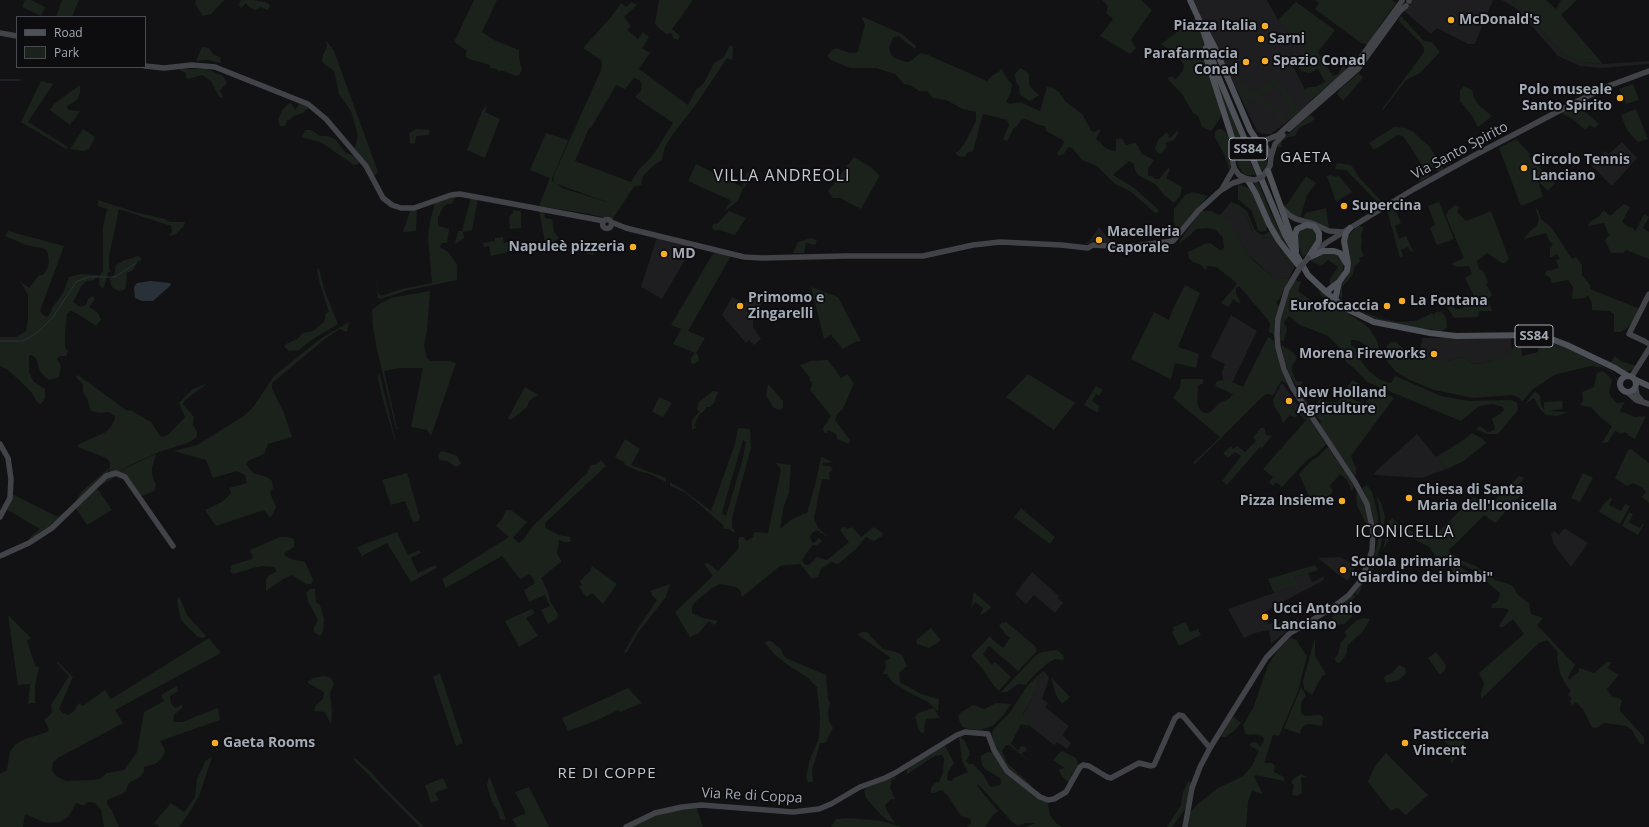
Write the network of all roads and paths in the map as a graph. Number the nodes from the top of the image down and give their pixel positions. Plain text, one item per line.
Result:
1 (1190, 0) edge
2 (1405, 1) edge
3 (1201, 24) junction
4 (0, 33) edge
5 (16, 36) edge
6 (1206, 40) junction
7 (146, 66) edge
8 (1649, 71) edge
9 (1254, 141) junction
10 (1233, 154) junction
11 (1271, 157) junction
12 (1234, 168) junction
13 (1268, 171) junction
14 (1246, 179) junction
15 (1220, 191) junction
16 (1279, 204) junction
17 (1350, 228) junction
18 (1344, 232) junction
19 (1295, 246) junction
20 (1296, 255) junction
21 (1308, 258) junction
22 (1345, 274) junction
23 (1308, 275) junction
24 (1339, 282) junction
25 (1326, 292) junction
26 (1649, 294) edge
27 (1335, 300) junction
28 (1648, 348) edge
29 (1607, 365) junction
30 (1634, 380) junction
31 (1620, 383) junction
32 (1649, 387) edge
33 (1627, 392) junction
34 (1642, 402) junction
35 (1649, 404) edge
36 (0, 444) edge
37 (0, 517) edge
38 (173, 546) dead end
39 (0, 556) edge
40 (1210, 748) junction
41 (626, 827) edge
42 (1185, 827) edge

1 - 3 main road, SS84
2 - 9 main road
2 - 11 main road
3 - 6 main road, SS84
3 - 9 main road
4 - 5 main road
6 - 10 main road, bridge
6 - 20 main road, SS84
7 - 15 main road
8 - 17 main road, Via Santo Spirito
9 - 10 main road, bridge
9 - 11 main road
10 - 12 main road, bridge
11 - 13 main road
12 - 14 main road, bridge
12 - 15 main road
13 - 14 main road, bridge
13 - 16 main road
14 - 15 main road
14 - 23 main road
16 - 18 main road
16 - 19 main road
17 - 18 main road, Via Santo Spirito
17 - 22 main road
18 - 21 main road, Via Santo Spirito
19 - 20 main road
19 - 21 main road
20 - 23 main road, SS84
21 - 22 main road
21 - 40 main road, Via Santo Spirito, bridge
22 - 24 main road
23 - 25 main road, SS84
24 - 25 main road
24 - 27 main road
25 - 27 main road, SS84
26 - 28 main road
27 - 29 main road, SS84
28 - 30 main road
29 - 30 main road, SS84
29 - 31 main road, SS84
30 - 31 main road
30 - 32 main road, SS84
30 - 33 main road
30 - 34 main road
31 - 33 main road
33 - 34 main road
34 - 35 main road
36 - 37 main road
38 - 39 main road
40 - 41 main road, Via Re di Coppa
40 - 42 main road, Via Santo Spirito

